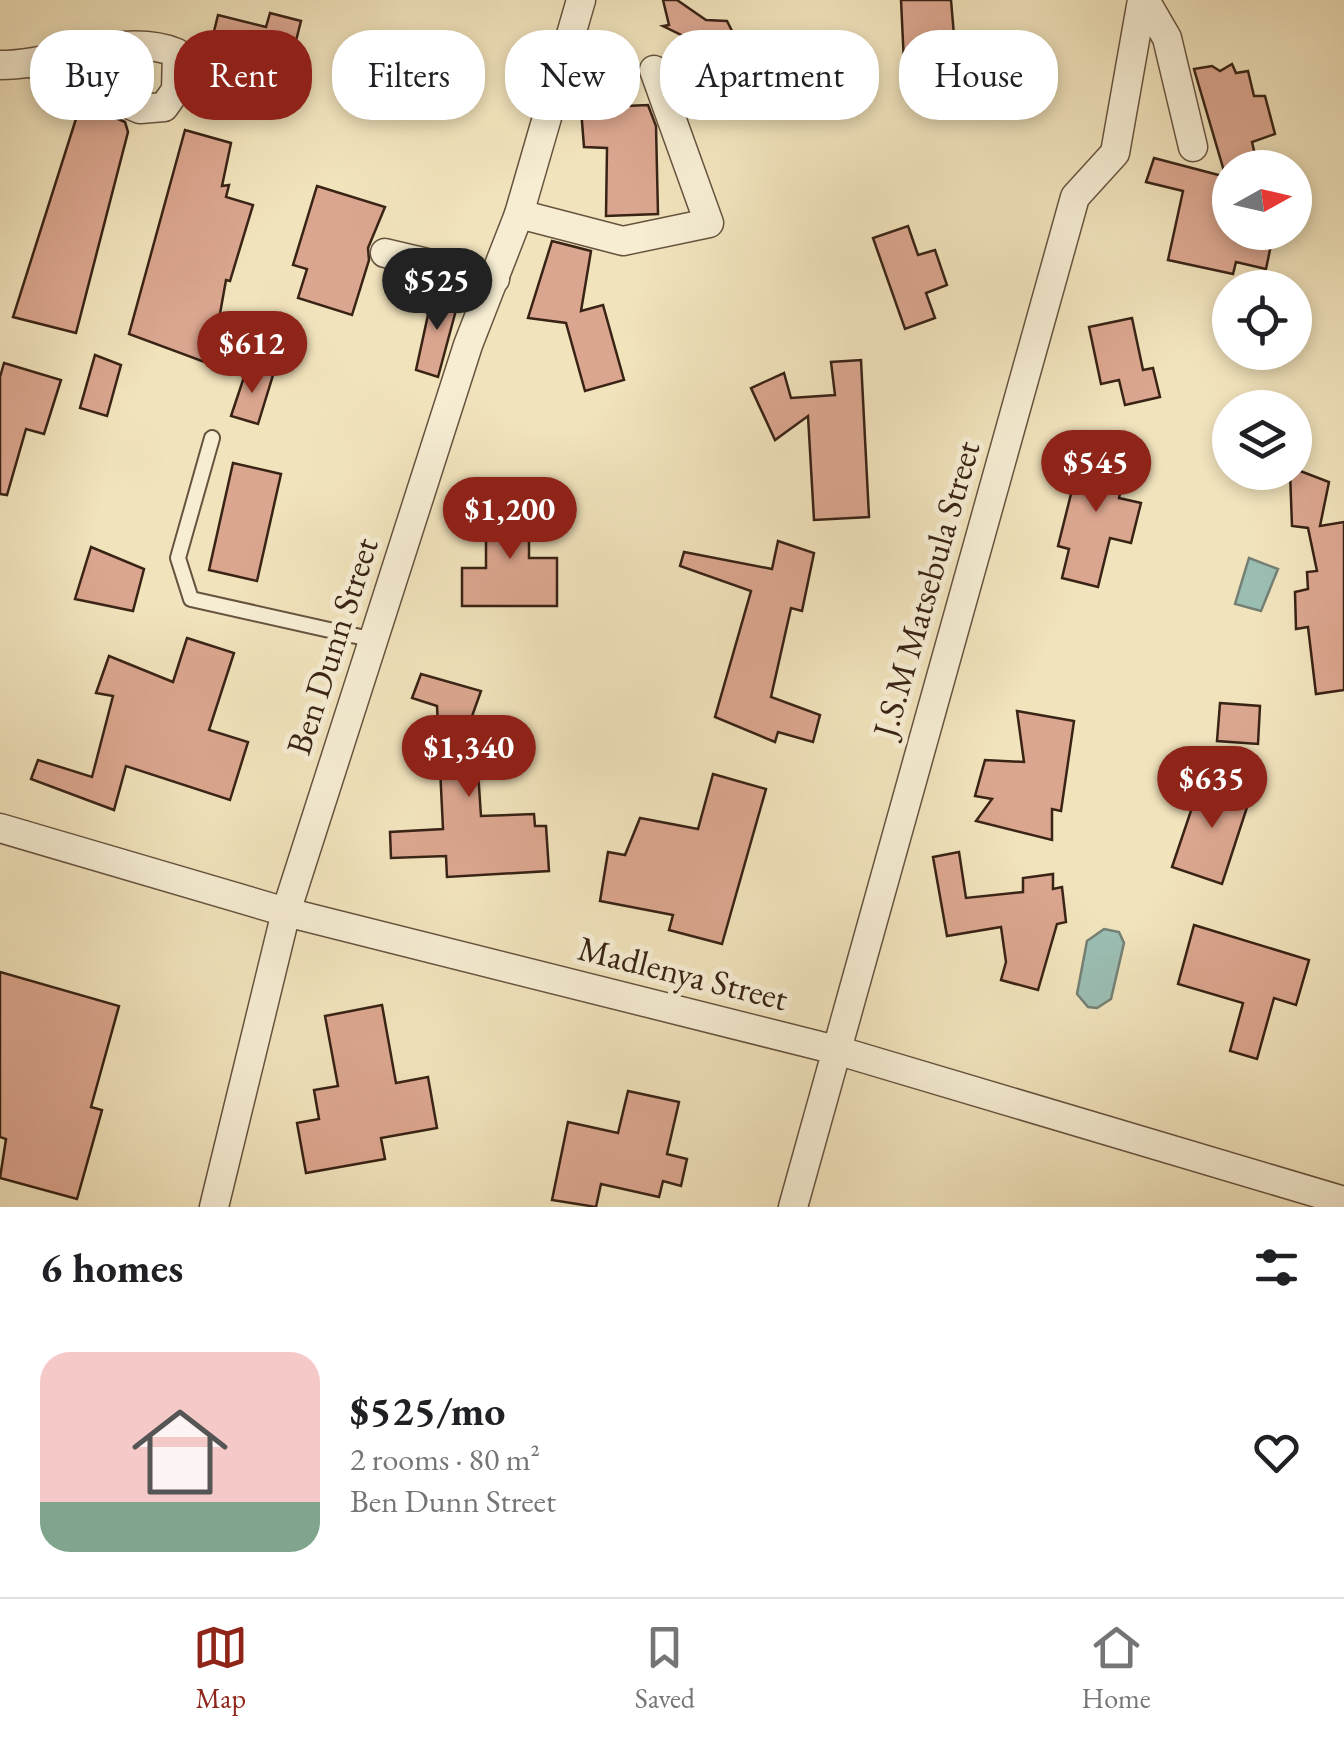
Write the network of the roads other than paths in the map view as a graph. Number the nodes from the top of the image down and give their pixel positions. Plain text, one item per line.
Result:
1 (581, 0) edge
2 (1143, 0) edge
3 (0, 65) edge
4 (30, 65) edge
5 (654, 70) dead end
6 (1194, 147) dead end
7 (519, 214) junction
8 (384, 253) dead end
9 (495, 279) junction
10 (212, 438) dead end
11 (374, 640) junction
12 (0, 828) edge
13 (286, 912) junction
14 (836, 1050) junction
15 (1344, 1201) edge
16 (214, 1207) edge
17 (793, 1207) edge

1 - 7 street, Ben Dunn Street
2 - 6 street
2 - 14 street, J.S.M Matsebula Street
3 - 4 street
5 - 7 street
7 - 9 street, Ben Dunn Street
8 - 9 street
9 - 11 street, Ben Dunn Street
10 - 11 lane
11 - 13 street, Ben Dunn Street
12 - 13 street, Madlenya Street
13 - 14 street, Madlenya Street
13 - 16 street, Ben Dunn Street
14 - 15 street, Madlenya Street
14 - 17 street, J.S.M Matsebula Street

